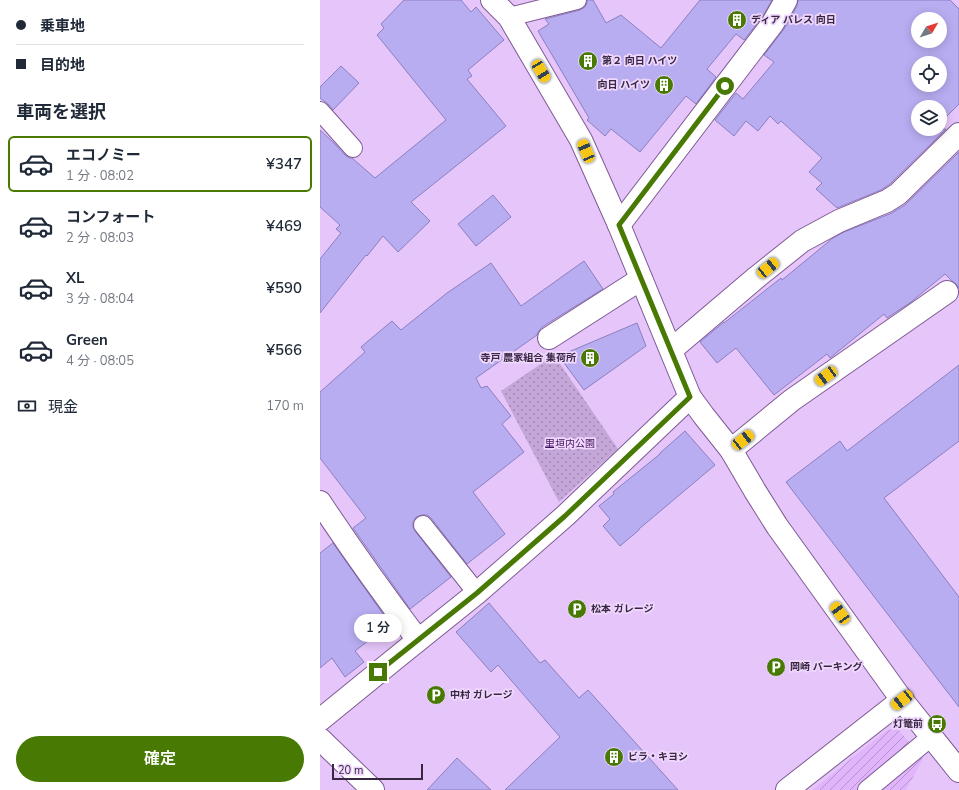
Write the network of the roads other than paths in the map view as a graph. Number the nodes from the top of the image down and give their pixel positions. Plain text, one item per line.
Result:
1 (492, 0) edge
2 (577, 0) edge
3 (786, 0) edge
4 (509, 17) junction
5 (320, 111) edge
6 (959, 134) edge
7 (353, 148) dead end
8 (619, 225) junction
9 (641, 279) junction
10 (947, 292) dead end
11 (549, 338) dead end
12 (671, 350) junction
13 (690, 397) junction
14 (730, 450) junction
15 (320, 502) edge
16 (423, 526) dead end
17 (477, 593) junction
18 (418, 640) junction
19 (902, 700) junction
20 (320, 720) edge
21 (932, 737) junction
22 (320, 739) edge
23 (959, 771) edge
24 (373, 790) edge
25 (787, 790) edge
26 (868, 790) edge

1 - 4 street
2 - 4 lane
3 - 8 street
4 - 8 street
5 - 7 lane
6 - 12 street
8 - 9 street
9 - 11 street
9 - 12 street
10 - 14 street
12 - 13 street
13 - 14 street
13 - 17 street
14 - 19 street
15 - 18 street
16 - 17 lane
17 - 18 street
18 - 20 street
19 - 21 street
19 - 25 street
21 - 23 street
21 - 26 lane
22 - 24 street

